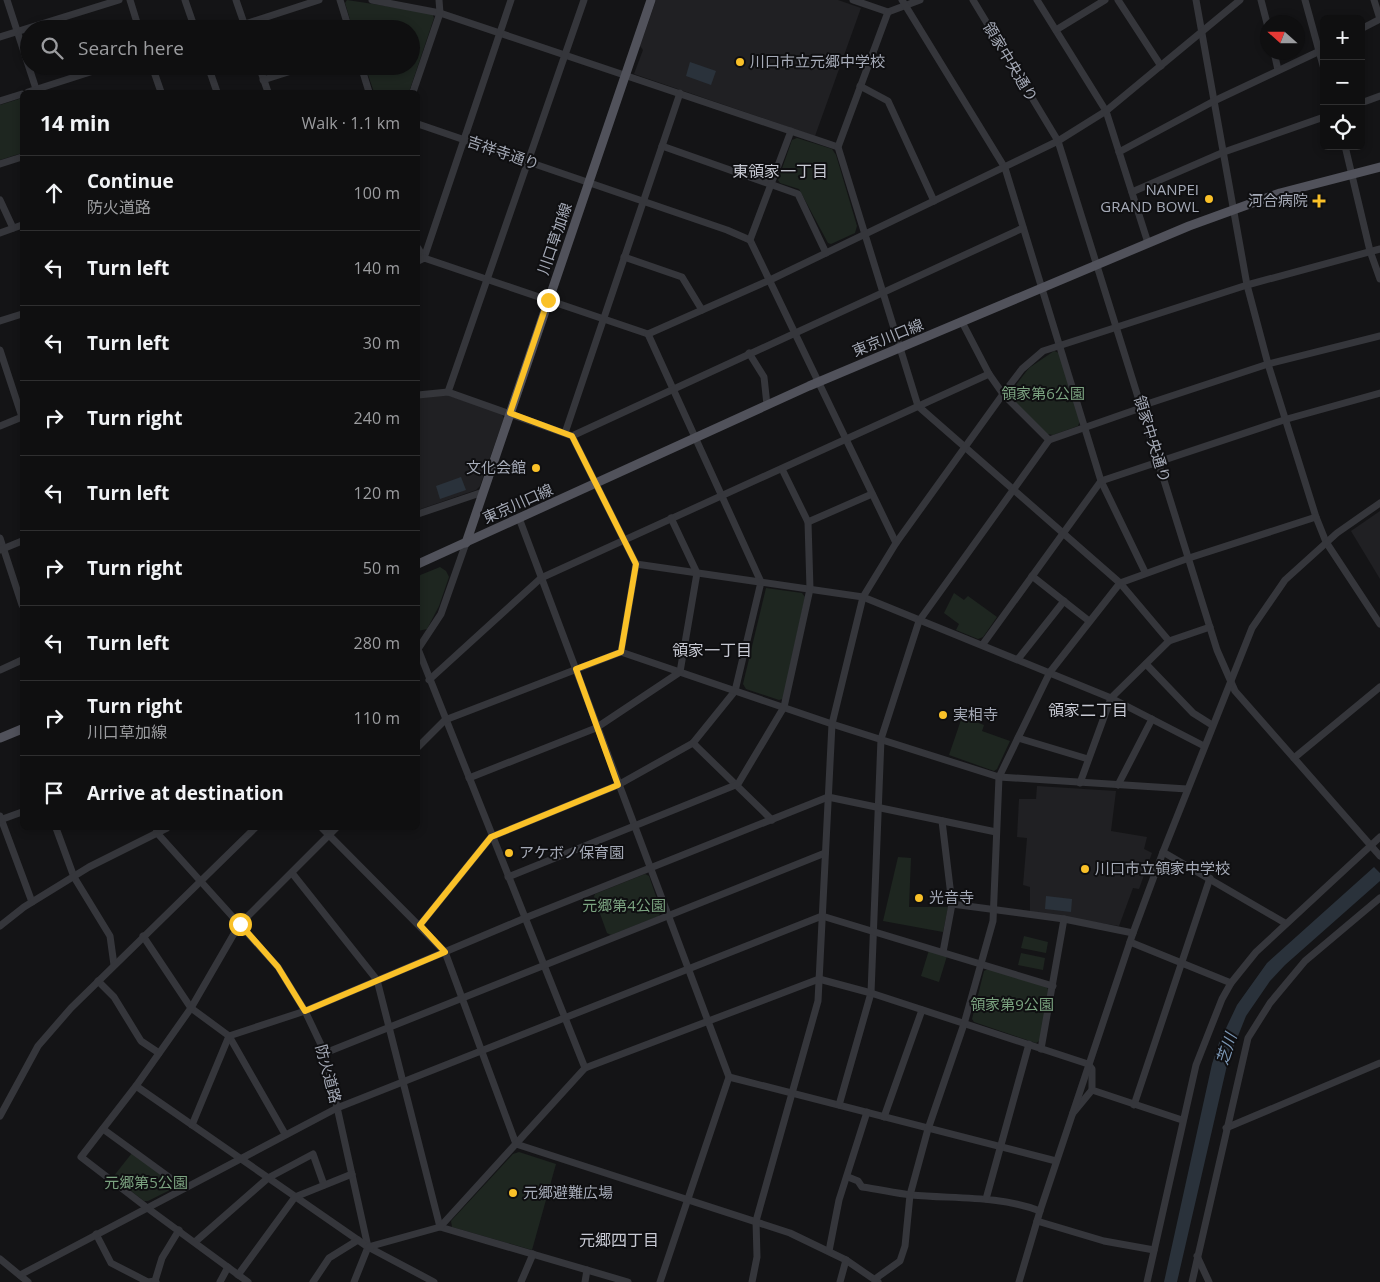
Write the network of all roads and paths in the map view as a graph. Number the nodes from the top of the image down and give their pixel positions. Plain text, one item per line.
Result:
1 (7, 0) edge
2 (119, 0) edge
3 (130, 0) edge
4 (185, 0) edge
5 (236, 0) edge
6 (319, 0) edge
7 (340, 0) edge
8 (372, 0) edge
9 (439, 0) edge
10 (511, 0) edge
11 (584, 0) edge
12 (651, 0) edge
13 (853, 0) edge
14 (920, 0) edge
15 (973, 0) edge
16 (1037, 0) edge
17 (1105, 0) edge
18 (1118, 0) edge
19 (1196, 0) edge
20 (1240, 0) edge
21 (1261, 0) edge
22 (1305, 0) edge
23 (1374, 0) edge
24 (903, 2) edge
25 (888, 12) junction
26 (440, 13) junction
27 (1265, 15) edge
28 (1380, 19) edge
29 (53, 20) edge
30 (136, 20) edge
31 (192, 20) edge
32 (244, 20) edge
33 (263, 20) edge
34 (347, 20) edge
35 (1365, 27) edge
36 (20, 30) edge
37 (1056, 30) junction
38 (17, 31) junction
39 (500, 32) junction
40 (1202, 32) junction
41 (0, 37) edge
42 (20, 40) edge
43 (1320, 47) edge
44 (1320, 50) edge
45 (565, 54) junction
46 (1276, 60) edge
47 (1161, 66) junction
48 (1278, 70) junction
49 (420, 72) edge
50 (32, 75) edge
51 (83, 75) edge
52 (155, 75) edge
53 (211, 75) edge
54 (262, 75) edge
55 (279, 75) edge
56 (364, 75) edge
57 (419, 75) edge
58 (626, 75) junction
59 (263, 80) junction
60 (860, 86) junction
61 (37, 90) edge
62 (40, 90) edge
63 (160, 90) edge
64 (216, 90) edge
65 (267, 90) edge
66 (368, 90) edge
67 (414, 90) edge
68 (680, 93) junction
69 (20, 95) edge
70 (1380, 96) edge
71 (0, 101) edge
72 (1214, 102) junction
73 (1365, 102) edge
74 (1106, 112) junction
75 (1320, 117) edge
76 (420, 125) edge
77 (791, 131) junction
78 (464, 140) junction
79 (1058, 141) junction
80 (662, 146) junction
81 (838, 147) junction
82 (1346, 150) edge
83 (1119, 152) junction
84 (1224, 152) junction
85 (20, 158) edge
86 (528, 162) junction
87 (0, 164) edge
88 (1380, 167) edge
89 (1005, 168) junction
90 (1352, 173) junction
91 (589, 183) junction
92 (771, 185) junction
93 (1132, 192) junction
94 (0, 200) edge
95 (934, 201) junction
96 (643, 202) junction
97 (1234, 208) junction
98 (20, 226) edge
99 (13, 228) junction
100 (1023, 228) junction
101 (0, 233) edge
102 (864, 234) junction
103 (750, 240) junction
104 (1148, 243) junction
105 (1380, 249) edge
106 (1370, 251) junction
107 (826, 253) junction
108 (624, 257) junction
109 (421, 260) edge
110 (1098, 266) junction
111 (1380, 279) edge
112 (488, 280) junction
113 (770, 280) junction
114 (1247, 285) junction
115 (1042, 288) junction
116 (882, 292) junction
117 (548, 300) junction
118 (702, 310) junction
119 (20, 315) edge
120 (603, 319) junction
121 (0, 321) edge
122 (962, 322) junction
123 (1117, 327) junction
124 (795, 331) junction
125 (648, 334) junction
126 (1380, 336) edge
127 (1060, 345) junction
128 (900, 348) junction
129 (0, 350) edge
130 (749, 353) junction
131 (1268, 364) junction
132 (989, 374) junction
133 (818, 381) junction
134 (672, 388) junction
135 (448, 392) junction
136 (1380, 393) edge
137 (1003, 394) junction
138 (420, 395) edge
139 (767, 405) junction
140 (918, 406) junction
141 (1142, 406) junction
142 (20, 411) edge
143 (510, 413) junction
144 (20, 418) edge
145 (1287, 419) junction
146 (0, 426) edge
147 (1085, 427) junction
148 (569, 434) junction
149 (694, 438) junction
150 (845, 438) junction
151 (1048, 440) junction
152 (967, 448) junction
153 (1159, 461) junction
154 (782, 468) junction
155 (1101, 481) junction
156 (597, 483) junction
157 (1012, 490) junction
158 (483, 492) junction
159 (872, 494) junction
160 (720, 496) junction
161 (1380, 504) edge
162 (420, 513) edge
163 (518, 518) junction
164 (671, 518) junction
165 (1316, 518) junction
166 (808, 522) junction
167 (1063, 533) junction
168 (0, 538) edge
169 (624, 540) junction
170 (20, 542) edge
171 (1326, 542) junction
172 (466, 543) junction
173 (896, 543) junction
174 (2, 549) edge
175 (1189, 558) junction
176 (420, 563) edge
177 (636, 564) junction
178 (1145, 572) junction
179 (697, 573) junction
180 (1032, 576) junction
181 (541, 578) junction
182 (761, 582) junction
183 (1120, 583) junction
184 (810, 589) junction
185 (863, 597) junction
186 (20, 599) edge
187 (1064, 601) junction
188 (919, 621) junction
189 (1089, 621) junction
190 (1380, 624) edge
191 (1210, 627) junction
192 (1169, 641) junction
193 (983, 644) junction
194 (420, 646) edge
195 (621, 652) junction
196 (420, 655) edge
197 (1018, 659) junction
198 (20, 661) edge
199 (1146, 664) junction
200 (576, 669) junction
201 (0, 670) edge
202 (680, 672) junction
203 (1050, 672) junction
204 (429, 680) junction
205 (1230, 681) junction
206 (1380, 687) edge
207 (735, 691) junction
208 (1111, 698) junction
209 (784, 707) junction
210 (1152, 719) junction
211 (445, 720) junction
212 (832, 724) junction
213 (1212, 725) junction
214 (596, 728) junction
215 (20, 729) edge
216 (0, 738) edge
217 (1018, 738) junction
218 (882, 739) junction
219 (693, 743) junction
220 (420, 745) edge
221 (1204, 746) junction
222 (1294, 758) junction
223 (1088, 760) junction
224 (469, 778) junction
225 (999, 778) junction
226 (1080, 783) junction
227 (738, 784) junction
228 (618, 785) junction
229 (1118, 785) junction
230 (1187, 789) junction
231 (828, 797) junction
232 (879, 808) junction
233 (20, 813) edge
234 (0, 818) edge
235 (772, 820) junction
236 (942, 821) junction
237 (634, 826) junction
238 (57, 830) edge
239 (253, 830) edge
240 (324, 830) edge
241 (334, 830) edge
242 (157, 831) edge
243 (996, 832) junction
244 (329, 834) junction
245 (491, 837) junction
246 (1380, 837) edge
247 (1372, 848) junction
248 (1163, 852) junction
249 (825, 853) junction
250 (1380, 856) edge
251 (649, 868) junction
252 (292, 873) junction
253 (74, 877) junction
254 (508, 877) junction
255 (1210, 878) junction
256 (201, 881) junction
257 (1380, 898) edge
258 (32, 902) junction
259 (952, 904) junction
260 (995, 911) junction
261 (668, 916) junction
262 (822, 916) junction
263 (525, 918) junction
264 (1064, 919) junction
265 (1284, 923) junction
266 (240, 924) junction
267 (420, 925) junction
268 (0, 926) edge
269 (873, 932) junction
270 (1133, 933) junction
271 (143, 936) junction
272 (1130, 942) junction
273 (445, 952) junction
274 (943, 952) junction
275 (982, 963) junction
276 (1183, 963) junction
277 (114, 966) junction
278 (544, 966) junction
279 (688, 969) junction
280 (819, 979) junction
281 (377, 980) junction
282 (98, 981) junction
283 (1231, 983) junction
284 (1053, 986) junction
285 (871, 993) junction
286 (461, 998) junction
287 (191, 1008) junction
288 (922, 1010) junction
289 (305, 1011) junction
290 (564, 1018) junction
291 (708, 1022) junction
292 (964, 1024) junction
293 (388, 1028) junction
294 (229, 1036) junction
295 (1029, 1044) junction
296 (1042, 1049) junction
297 (481, 1051) junction
298 (159, 1053) junction
299 (325, 1053) junction
300 (1380, 1063) edge
301 (1088, 1064) junction
302 (585, 1068) junction
303 (729, 1077) junction
304 (403, 1082) junction
305 (136, 1086) junction
306 (1092, 1090) junction
307 (792, 1094) junction
308 (839, 1105) junction
309 (1134, 1105) junction
310 (337, 1108) junction
311 (867, 1112) junction
312 (1072, 1114) junction
313 (0, 1116) edge
314 (884, 1117) junction
315 (1182, 1120) junction
316 (192, 1125) junction
317 (1226, 1128) junction
318 (103, 1129) junction
319 (928, 1129) junction
320 (285, 1134) junction
321 (516, 1144) junction
322 (1000, 1148) junction
323 (240, 1158) junction
324 (1056, 1161) junction
325 (352, 1174) junction
326 (848, 1177) junction
327 (268, 1178) junction
328 (324, 1185) junction
329 (184, 1188) junction
330 (910, 1195) junction
331 (296, 1197) junction
332 (687, 1199) junction
333 (986, 1199) junction
334 (146, 1208) junction
335 (1040, 1211) junction
336 (756, 1221) junction
337 (1037, 1221) junction
338 (440, 1227) junction
339 (179, 1230) junction
340 (96, 1234) junction
341 (358, 1240) junction
342 (194, 1242) junction
343 (368, 1247) junction
344 (1154, 1250) junction
345 (829, 1251) junction
346 (533, 1254) junction
347 (1197, 1256) junction
348 (0, 1259) edge
349 (846, 1260) junction
350 (228, 1267) junction
351 (586, 1270) junction
352 (20, 1275) junction
353 (238, 1275) junction
354 (877, 1281) edge
355 (28, 1282) edge
356 (155, 1282) edge
357 (220, 1282) edge
358 (248, 1282) edge
359 (312, 1282) edge
360 (354, 1282) edge
361 (434, 1282) edge
362 (521, 1282) edge
363 (585, 1282) edge
364 (628, 1282) edge
365 (660, 1282) edge
366 (752, 1282) edge
367 (840, 1282) edge
368 (1019, 1282) edge
369 (1147, 1282) edge
370 (1192, 1282) edge
371 (1209, 1282) edge

1 - 38 street
2 - 29 street
3 - 30 street
4 - 31 street
5 - 32 street
6 - 33 street
7 - 34 street
8 - 26 street
9 - 26 street
10 - 39 street
11 - 45 street
12 - 58 main road, 川口草加線
13 - 25 street
14 - 24 street
15 - 79 street, 領家中央通り
16 - 37 street
17 - 37 street
18 - 47 street
19 - 40 street
20 - 40 street
21 - 27 street
22 - 43 street
23 - 28 street
24 - 25 street
24 - 89 street
25 - 60 street
26 - 39 street
26 - 49 street
28 - 35 street
36 - 38 street
37 - 74 street
38 - 41 street
38 - 42 street
39 - 45 street
39 - 78 street
40 - 47 street
40 - 72 street
44 - 48 street
45 - 58 street
45 - 86 street
46 - 48 street
47 - 74 street
48 - 72 street
50 - 61 street
51 - 62 street
52 - 63 street
53 - 64 street
54 - 59 street
55 - 59 street
56 - 66 street
57 - 67 street
58 - 68 street
58 - 91 main road, 川口草加線
59 - 65 street
60 - 81 street
60 - 95 street
68 - 77 street
68 - 80 street
69 - 71 street
70 - 73 street
72 - 83 street
72 - 84 street
74 - 79 street
74 - 83 street
75 - 84 street
76 - 78 street, 吉祥寺通り
77 - 81 street
77 - 92 street
78 - 86 street, 吉祥寺通り
78 - 109 street
79 - 89 street
79 - 110 street, 領家中央通り
80 - 92 street
80 - 96 street
81 - 102 street
82 - 90 street
83 - 93 street
84 - 93 street
84 - 97 street
85 - 87 street
86 - 91 street, 吉祥寺通り
86 - 112 street
88 - 90 main road, 東京川口線
89 - 95 street
89 - 100 street
90 - 97 main road, 東京川口線
90 - 106 street
91 - 96 street, 吉祥寺通り
91 - 117 main road, 川口草加線
92 - 103 street
92 - 107 street
93 - 104 street
94 - 99 street
95 - 102 street
96 - 103 street, 吉祥寺通り
96 - 108 street
97 - 104 main road, 東京川口線
97 - 114 street
98 - 99 street
99 - 101 street
100 - 115 street
100 - 116 street
102 - 107 street
102 - 116 street
103 - 113 street
104 - 110 main road, 東京川口線
105 - 106 street
106 - 111 street
106 - 114 street
107 - 113 street
108 - 118 street
108 - 120 street
109 - 112 street
110 - 115 main road, 東京川口線
110 - 123 street, 領家中央通り
112 - 117 street
112 - 135 street
113 - 118 street
113 - 124 street
114 - 123 street
114 - 131 street
115 - 122 main road, 東京川口線
115 - 127 street
116 - 124 street
116 - 128 street
117 - 120 street
117 - 143 main road, 川口草加線
118 - 125 street
119 - 121 street
120 - 125 street
120 - 148 street
122 - 128 main road, 東京川口線
122 - 132 street
123 - 127 street
123 - 141 street, 領家中央通り
124 - 130 street
124 - 133 street
125 - 134 street
126 - 131 street
127 - 137 street
127 - 147 street
128 - 133 main road, 東京川口線
128 - 140 street
129 - 142 street
130 - 134 street
130 - 139 street
131 - 141 street
131 - 145 street
132 - 137 street
132 - 140 street
133 - 139 main road, 東京川口線
133 - 150 street
134 - 148 street
134 - 149 street
135 - 138 street
135 - 143 street
136 - 145 street
137 - 151 street
137 - 152 street
139 - 149 main road, 東京川口線
140 - 150 street
140 - 152 street
141 - 147 street
141 - 153 street, 領家中央通り
143 - 148 street
143 - 158 main road, 川口草加線
144 - 146 street
145 - 153 street
145 - 165 street
147 - 151 street
147 - 155 street
148 - 156 street
149 - 156 main road, 東京川口線
149 - 160 street
150 - 154 street
150 - 159 street
151 - 157 street
152 - 157 street
152 - 173 street
153 - 155 street
153 - 175 street, 領家中央通り
154 - 160 street
154 - 166 street
155 - 167 street
155 - 178 street
156 - 163 main road, 東京川口線
156 - 169 street
157 - 167 street
157 - 188 street
158 - 162 street
158 - 172 main road, 川口草加線
159 - 166 street
159 - 173 street
160 - 164 street
160 - 182 street
161 - 171 street
163 - 172 main road, 東京川口線
163 - 181 street
164 - 169 street
164 - 179 street
165 - 171 street
165 - 175 street
166 - 184 street
167 - 180 street
167 - 183 street
168 - 174 street
169 - 177 street
169 - 181 street
170 - 174 street
171 - 190 street
171 - 205 street
172 - 176 main road, 東京川口線
172 - 194 street
173 - 185 street
174 - 186 street
175 - 178 street
175 - 191 street, 領家中央通り
177 - 179 street
177 - 195 street
178 - 183 street
179 - 182 street
179 - 202 street
180 - 187 street
180 - 193 street
181 - 200 street
181 - 204 street
182 - 184 street
182 - 207 street
183 - 189 street
183 - 192 street
184 - 185 street
184 - 209 street
185 - 188 street
185 - 212 street
187 - 189 street
187 - 197 street
188 - 193 street
188 - 218 street
189 - 203 street
191 - 192 street
191 - 205 street, 領家中央通り
192 - 199 street
193 - 197 street
195 - 200 street
195 - 202 street
196 - 204 street
197 - 203 street
198 - 201 street
199 - 208 street
199 - 213 street
200 - 211 street
200 - 214 street
202 - 207 street
202 - 214 street
203 - 208 street
203 - 217 street
204 - 211 street
205 - 213 street
205 - 222 street, 領家中央通り
206 - 222 street
207 - 209 street
207 - 219 street
208 - 210 street
208 - 223 street
209 - 212 street
209 - 227 street
210 - 221 street
210 - 229 street
211 - 220 street
211 - 224 street
212 - 218 street
212 - 231 street
213 - 221 street
214 - 224 street
214 - 228 street
215 - 216 main road
217 - 223 street
217 - 225 street
218 - 225 street
218 - 232 street
219 - 227 street
219 - 228 street
221 - 230 street
222 - 247 street, 領家中央通り
223 - 226 street
224 - 245 street
225 - 226 street
225 - 243 street
226 - 229 street
227 - 235 street
227 - 237 street
228 - 237 street
228 - 245 street
229 - 230 street
230 - 248 street
231 - 232 street
231 - 235 street
231 - 249 street
232 - 236 street
232 - 269 street
233 - 234 street
234 - 258 street
235 - 251 street
236 - 243 street
236 - 259 street
237 - 251 street
237 - 254 street
238 - 253 street
239 - 256 street
240 - 244 street
241 - 244 street
242 - 253 street
242 - 256 street, 防火道路
243 - 260 street
244 - 252 street
244 - 267 street
245 - 254 street
245 - 267 street
246 - 247 street
247 - 250 street, 領家中央通り
247 - 265 street
248 - 255 street
248 - 270 street
249 - 261 street
249 - 262 street
251 - 261 street
251 - 263 street
252 - 266 street
252 - 281 street
253 - 258 street
253 - 277 street
254 - 263 street
255 - 265 street
255 - 276 street
256 - 266 street, 防火道路
256 - 271 street
257 - 317 street
258 - 268 street
259 - 260 street
259 - 274 street
260 - 264 street
260 - 275 street
261 - 278 street
261 - 279 street
262 - 269 street
262 - 279 street
262 - 280 street
263 - 273 street
263 - 278 street
264 - 270 street
264 - 284 street
265 - 283 street
266 - 287 street
266 - 289 street, 防火道路
267 - 273 street
269 - 274 street
269 - 285 street
270 - 272 street
271 - 277 street
271 - 287 street
272 - 276 street
272 - 301 street
273 - 281 street
273 - 286 street
274 - 275 street
275 - 284 street
275 - 292 street
276 - 283 street
276 - 309 street
277 - 282 street
278 - 286 street
278 - 290 street
279 - 290 street
279 - 291 street
280 - 285 street
280 - 291 street
280 - 307 street
281 - 289 street
281 - 293 street
282 - 298 street
282 - 313 street
283 - 315 street
284 - 296 street
285 - 288 street
285 - 308 street
286 - 293 street
286 - 297 street
287 - 294 street
287 - 298 street
288 - 292 street
288 - 314 street
289 - 294 street
289 - 299 street, 防火道路
290 - 297 street
290 - 302 street
291 - 302 street
291 - 303 street
292 - 295 street
292 - 319 street
293 - 299 street
293 - 304 street
294 - 316 street
294 - 320 street
295 - 296 street
295 - 322 street
296 - 301 street
297 - 304 street
297 - 321 street
298 - 305 street
299 - 310 street, 防火道路
300 - 317 street
301 - 306 street
301 - 312 street
302 - 321 street
303 - 307 street
303 - 332 street
304 - 310 street
304 - 338 street
305 - 316 street
305 - 318 street
306 - 309 street
306 - 312 street
307 - 308 street
307 - 336 street
308 - 311 street
309 - 315 street
310 - 320 street
310 - 325 street, 防火道路
311 - 314 street
311 - 326 street
312 - 324 street
314 - 319 street
315 - 344 street
316 - 323 street
317 - 347 street
318 - 329 street
318 - 334 street
319 - 322 street
319 - 330 street
320 - 323 street
321 - 332 street
321 - 338 street
322 - 324 street
322 - 333 street
323 - 327 street
323 - 329 street
324 - 335 street
325 - 328 street
325 - 343 street, 防火道路
326 - 330 street
326 - 345 street
327 - 328 street
327 - 331 street
327 - 342 street
328 - 331 street
329 - 334 street
330 - 333 street
330 - 354 street
331 - 341 street
331 - 353 street
332 - 336 street
332 - 365 street
333 - 335 street
334 - 339 street
334 - 340 street
335 - 337 street
336 - 345 street
336 - 366 street
337 - 344 street
337 - 368 street
338 - 343 street
338 - 346 street
339 - 342 street
339 - 356 street
340 - 352 street
340 - 356 street
341 - 343 street
341 - 359 street
342 - 350 street
343 - 360 street
343 - 361 street
344 - 369 street
345 - 349 street
346 - 351 street
346 - 362 street
347 - 370 street
347 - 371 street
348 - 352 street
349 - 354 street
349 - 367 street
350 - 353 street
350 - 357 street
351 - 363 street
351 - 364 street
352 - 355 street
353 - 358 street

